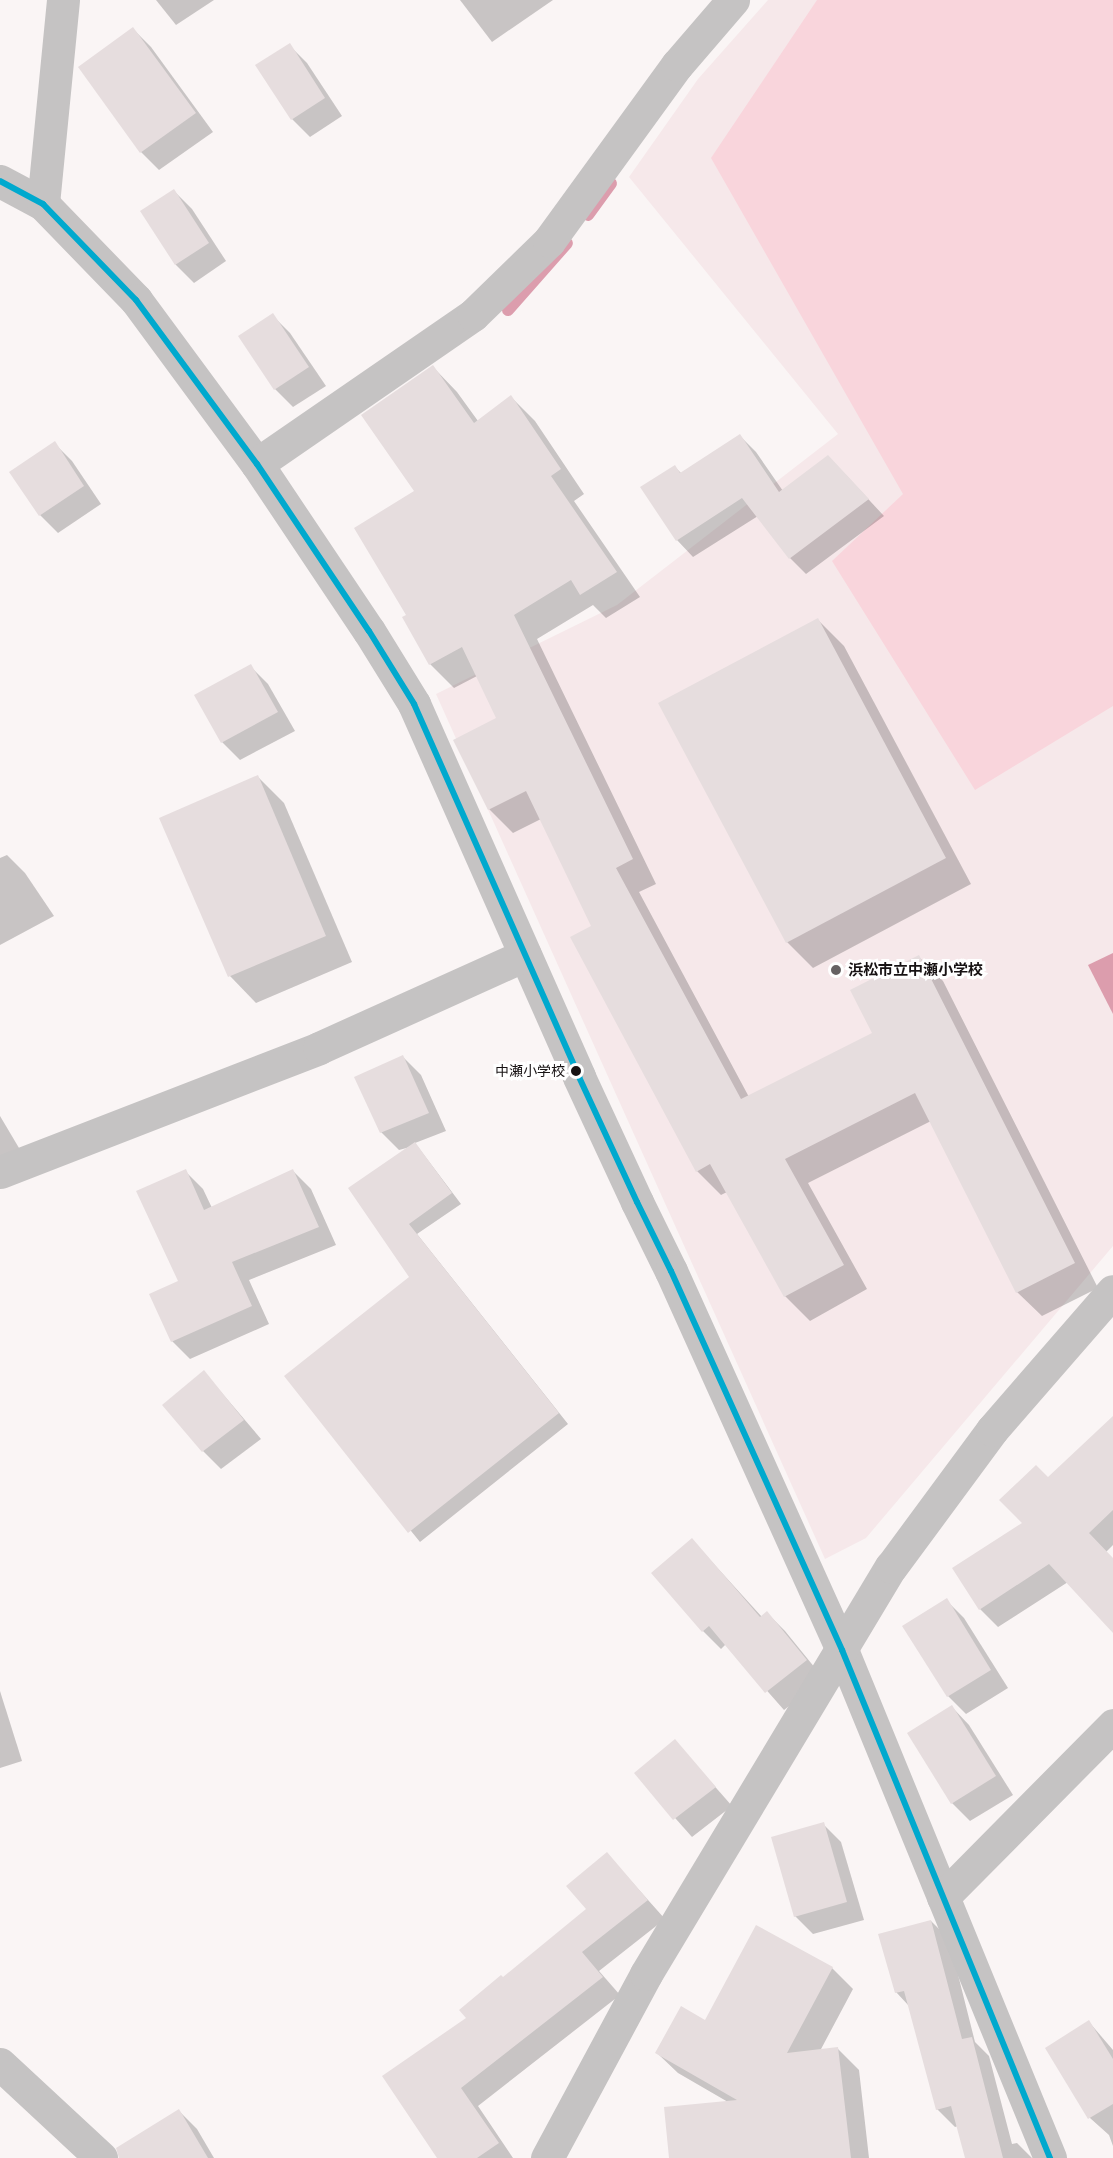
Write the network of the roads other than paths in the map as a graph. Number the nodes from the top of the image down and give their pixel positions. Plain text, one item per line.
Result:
1 (63, 0) edge
2 (733, 0) edge
3 (0, 181) edge
4 (43, 204) junction
5 (257, 464) junction
6 (525, 955) junction
7 (0, 1172) edge
8 (1113, 1291) edge
9 (842, 1650) junction
10 (1113, 1725) edge
11 (943, 1898) junction
12 (0, 2064) edge
13 (101, 2158) edge
14 (547, 2158) edge
15 (1050, 2158) edge

1 - 4 street
2 - 5 street
3 - 4 street
4 - 5 street
5 - 6 street
6 - 7 street
6 - 9 street
8 - 9 street
9 - 11 street
9 - 14 street
10 - 11 street
11 - 15 street
12 - 13 street

